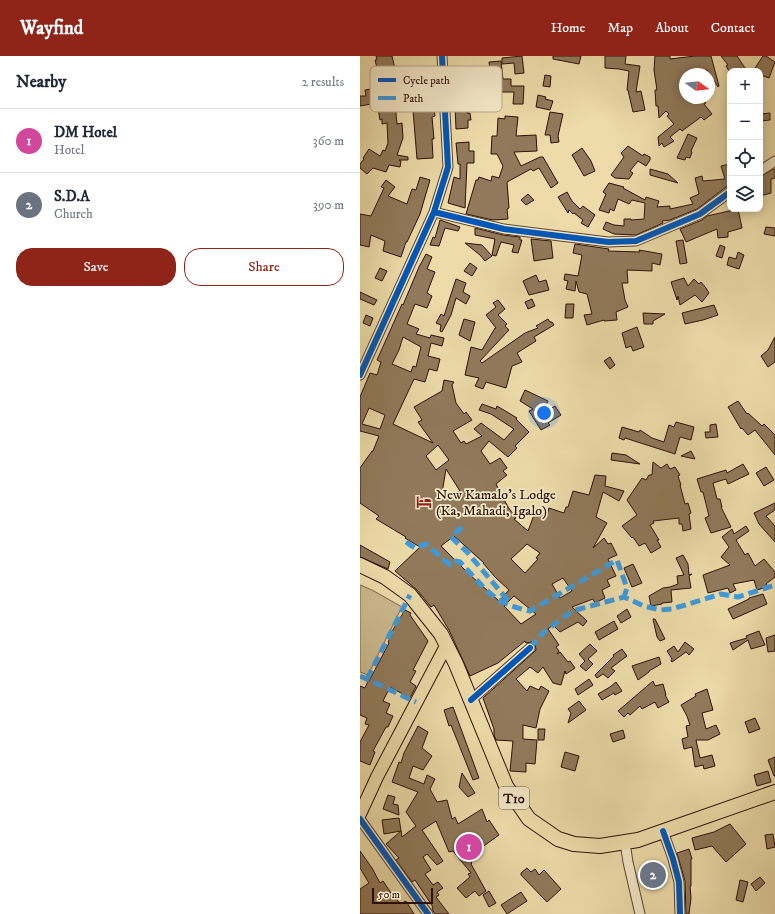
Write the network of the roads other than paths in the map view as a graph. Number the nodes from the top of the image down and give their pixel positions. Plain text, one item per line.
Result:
1 (442, 56) edge
2 (443, 66) edge
3 (445, 112) edge
4 (775, 161) edge
5 (763, 169) edge
6 (727, 194) edge
7 (434, 212) junction
8 (360, 375) edge
9 (360, 565) edge
10 (446, 646) junction
11 (530, 648) dead end
12 (471, 700) junction
13 (775, 792) edge
14 (360, 814) edge
15 (360, 819) edge
16 (663, 831) junction
17 (625, 843) junction
18 (428, 914) edge
19 (640, 914) edge
20 (680, 914) edge

1 - 2 street
3 - 7 street
4 - 5 street
6 - 7 street
7 - 8 street
9 - 10 highway, T10
10 - 12 highway, T10
10 - 14 main road
11 - 12 street
12 - 17 highway, T10
13 - 16 highway, T10
15 - 18 street
16 - 17 highway, T10
16 - 20 street
17 - 19 street

